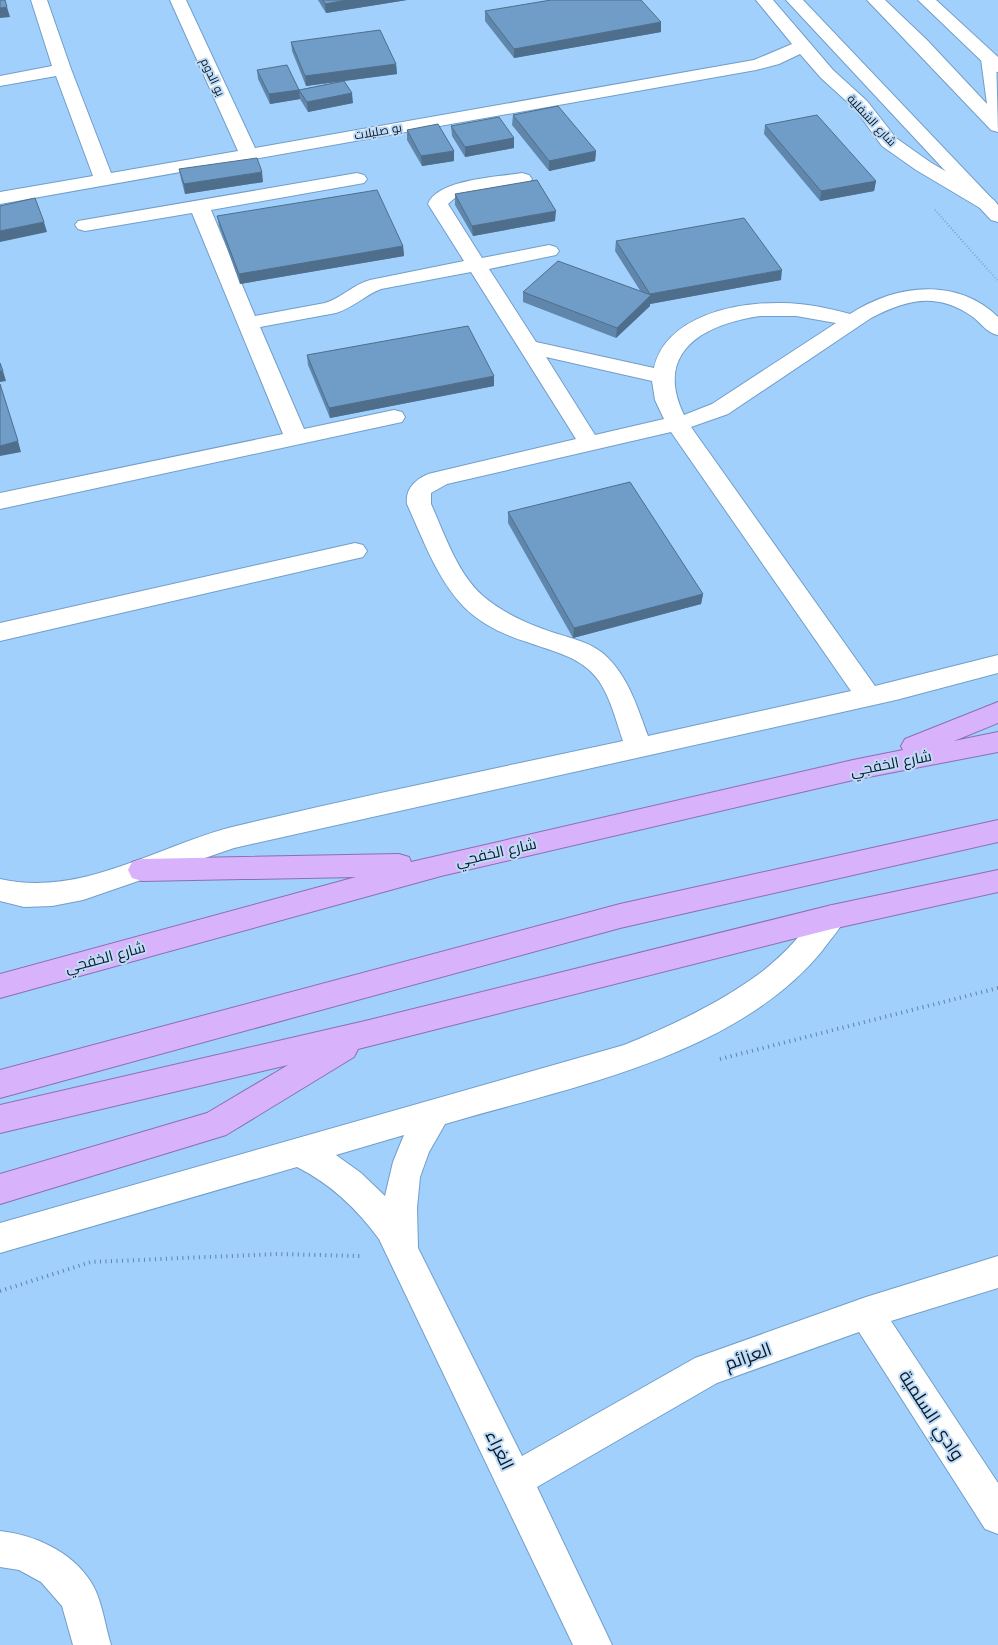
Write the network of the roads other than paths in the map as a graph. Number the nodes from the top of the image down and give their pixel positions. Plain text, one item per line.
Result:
1 (39, 0) edge
2 (178, 0) edge
3 (764, 0) edge
4 (794, 0) edge
5 (875, 0) edge
6 (926, 0) edge
7 (802, 46) junction
8 (994, 63) edge
9 (756, 65) junction
10 (62, 69) junction
11 (827, 74) junction
12 (0, 81) edge
13 (998, 116) edge
14 (998, 126) edge
15 (248, 153) junction
16 (356, 178) dead end
17 (104, 179) junction
18 (522, 179) dead end
19 (0, 198) edge
20 (199, 205) junction
21 (993, 210) edge
22 (85, 225) dead end
23 (549, 251) dead end
24 (476, 264) junction
25 (854, 321) junction
26 (249, 323) junction
27 (998, 329) edge
28 (528, 347) junction
29 (663, 377) junction
30 (394, 417) dead end
31 (678, 424) junction
32 (296, 438) junction
33 (590, 444) junction
34 (0, 501) edge
35 (355, 551) dead end
36 (0, 632) edge
37 (998, 664) edge
38 (868, 697) junction
39 (998, 712) edge
40 (998, 742) edge
41 (639, 748) junction
42 (853, 770) junction
43 (998, 831) edge
44 (441, 864) junction
45 (142, 870) junction
46 (998, 881) edge
47 (0, 890) edge
48 (832, 917) junction
49 (0, 986) edge
50 (365, 1034) junction
51 (0, 1084) edge
52 (433, 1115) junction
53 (0, 1119) edge
54 (298, 1151) junction
55 (0, 1189) edge
56 (0, 1238) edge
57 (405, 1257) junction
58 (998, 1272) edge
59 (866, 1313) junction
60 (515, 1480) junction
61 (998, 1516) edge
62 (0, 1549) edge
63 (92, 1645) edge
64 (592, 1645) edge

1 - 10 street
2 - 15 street, بو الدوم
3 - 7 street, شارع الشفلية
4 - 21 street, شارع الشفلية
5 - 14 street
6 - 8 street
7 - 9 street, بو صليلات
7 - 11 street, شارع الشفلية
8 - 13 street
9 - 11 street, بو صليلات
9 - 15 street, بو صليلات
10 - 12 street
10 - 17 street
11 - 21 street, شارع الشفلية
15 - 17 street, بو صليلات
16 - 20 street
17 - 19 street, بو صليلات
18 - 24 street
20 - 22 street
20 - 26 street
23 - 24 street
24 - 26 street
24 - 28 street
25 - 27 street
25 - 29 street
25 - 31 street
26 - 32 street
28 - 29 street
28 - 33 street
29 - 31 street
30 - 32 street
31 - 33 street
31 - 38 street
32 - 34 street
33 - 41 street
35 - 36 street
37 - 38 street
38 - 41 street
39 - 42 highway
40 - 42 highway, شارع الخفجي
41 - 45 street
42 - 44 highway, شارع الخفجي
43 - 51 highway
44 - 45 highway
44 - 49 highway, شارع الخفجي
45 - 47 street
46 - 48 highway
48 - 50 highway
48 - 52 street
50 - 53 highway
50 - 55 highway
52 - 54 street
52 - 57 street, الغراء
54 - 56 street
54 - 57 street, الغراء
57 - 60 street, الغراء
58 - 59 street, العزائم
59 - 60 street, العزائم
59 - 61 street, وادي السلمية
60 - 64 street, الغراء
62 - 63 street

